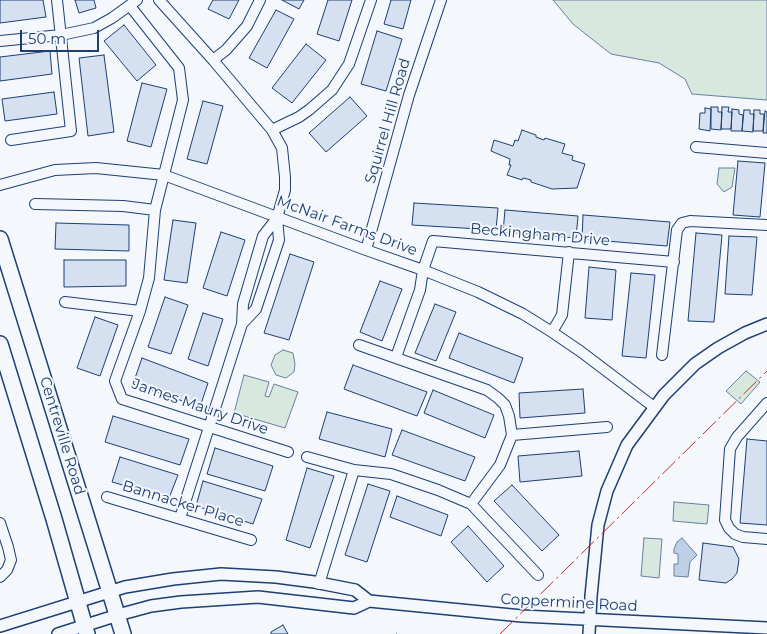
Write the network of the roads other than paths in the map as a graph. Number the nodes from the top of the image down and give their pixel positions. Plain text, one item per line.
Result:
1 (58, 0) edge
2 (159, 0) edge
3 (260, 0) edge
4 (371, 0) edge
5 (441, 0) edge
6 (133, 3) edge
7 (61, 35) junction
8 (0, 41) edge
9 (213, 60) junction
10 (272, 130) junction
11 (12, 140) dead end
12 (696, 147) dead end
13 (767, 153) edge
14 (164, 175) junction
15 (0, 184) edge
16 (35, 204) dead end
17 (155, 210) junction
18 (277, 218) junction
19 (767, 225) edge
20 (0, 239) edge
21 (366, 250) junction
22 (569, 252) junction
23 (674, 262) junction
24 (423, 270) junction
25 (65, 302) dead end
26 (140, 311) junction
27 (242, 324) junction
28 (767, 324) edge
29 (552, 332) junction
30 (0, 344) edge
31 (359, 345) dead end
32 (662, 355) dead end
33 (396, 357) junction
34 (767, 403) edge
35 (654, 407) junction
36 (210, 427) junction
37 (607, 427) dead end
38 (512, 435) junction
39 (288, 452) dead end
40 (307, 457) dead end
41 (354, 470) junction
42 (107, 497) dead end
43 (471, 504) junction
44 (180, 518) junction
45 (0, 523) edge
46 (767, 538) edge
47 (251, 540) dead end
48 (538, 575) dead end
49 (0, 577) edge
50 (319, 584) junction
51 (111, 591) junction
52 (78, 601) junction
53 (369, 601) junction
54 (118, 615) junction
55 (590, 619) junction
56 (0, 626) edge
57 (767, 628) edge
58 (86, 630) edge
59 (58, 634) edge
60 (123, 634) edge
61 (589, 634) edge

1 - 7 street
2 - 9 street
3 - 9 street
4 - 10 street
5 - 21 street, Squirrel Hill Road
6 - 7 street
6 - 14 street, James Maury Drive
7 - 8 street
7 - 11 street
9 - 10 street
10 - 18 street
12 - 13 street
14 - 15 street, McNair Farms Drive
14 - 17 street, James Maury Drive
14 - 18 street, McNair Farms Drive
16 - 17 street
17 - 26 street, James Maury Drive
18 - 21 street, McNair Farms Drive
18 - 27 street
18 - 27 street
19 - 23 street
20 - 51 main road, Centreville Road
21 - 24 street, McNair Farms Drive
22 - 23 street, Beckingham Drive
22 - 24 street, Beckingham Drive
22 - 29 street
23 - 32 street
24 - 29 street, McNair Farms Drive
24 - 33 street
25 - 26 street
26 - 36 street, James Maury Drive
27 - 36 street
28 - 35 street
29 - 35 street, McNair Farms Drive
30 - 52 main road
31 - 33 street
33 - 38 street
34 - 46 street
35 - 55 street
36 - 39 street, James Maury Drive
36 - 44 street
37 - 38 street
38 - 43 street
40 - 41 street
41 - 43 street
41 - 50 street
42 - 44 street, Bannacker Place
43 - 48 street
44 - 47 street, Bannacker Place
45 - 49 street
50 - 51 street, Coppermine Road
50 - 53 street, Coppermine Road
51 - 52 street, Coppermine Road
51 - 54 main road, Centreville Road
52 - 56 street, Coppermine Road
52 - 58 main road
53 - 54 street, Coppermine Road
53 - 55 street, Coppermine Road
54 - 58 street, Coppermine Road
54 - 60 main road, Centreville Road
55 - 57 street, Coppermine Road
55 - 61 street
58 - 59 street, Coppermine Road

